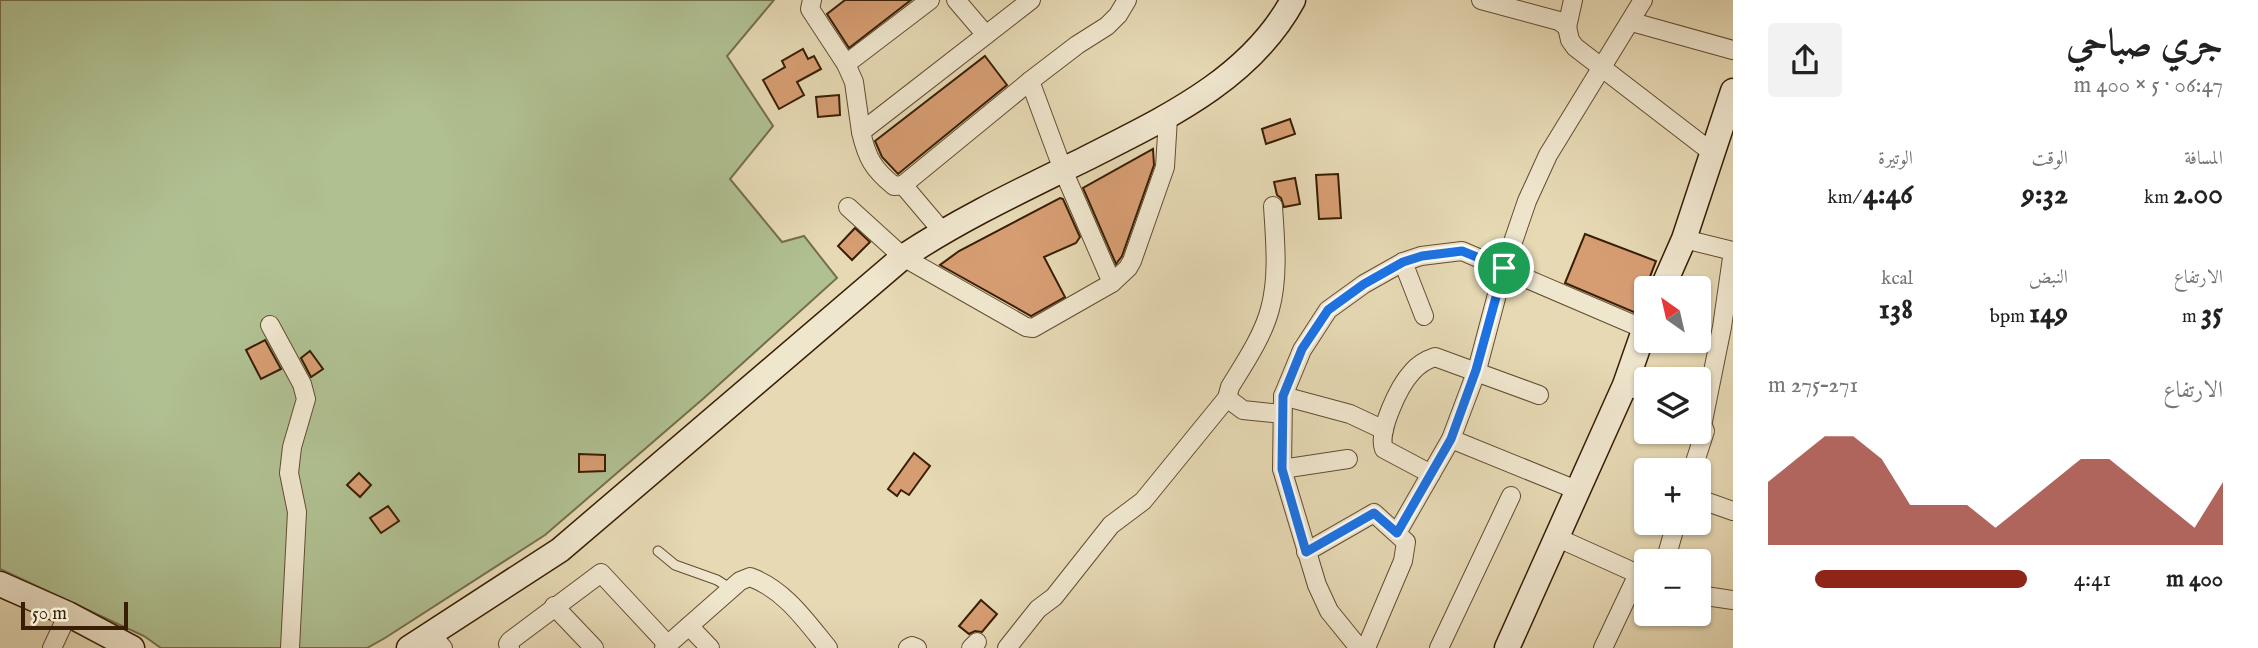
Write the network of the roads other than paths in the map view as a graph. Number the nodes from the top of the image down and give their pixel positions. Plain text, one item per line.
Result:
1 (812, 0) edge
2 (930, 0) edge
3 (956, 0) edge
4 (1031, 0) edge
5 (1127, 0) edge
6 (1293, 0) edge
7 (1481, 0) edge
8 (1573, 0) edge
9 (1643, 0) edge
10 (1632, 22) junction
11 (1567, 27) junction
12 (986, 35) junction
13 (1733, 50) edge
14 (845, 64) junction
15 (1601, 69) junction
16 (1030, 81) junction
17 (1733, 91) edge
18 (1168, 118) junction
19 (861, 132) junction
20 (1714, 154) junction
21 (1063, 170) junction
22 (903, 185) junction
23 (1273, 206) dead end
24 (848, 207) dead end
25 (942, 231) junction
26 (1684, 239) junction
27 (1733, 251) edge
28 (903, 257) junction
29 (1403, 262) junction
30 (1504, 268) junction
31 (1668, 276) edge
32 (1112, 283) junction
33 (1424, 316) dead end
34 (1634, 321) edge
35 (270, 325) dead end
36 (1476, 370) junction
37 (1711, 375) edge
38 (1634, 394) edge
39 (1539, 395) dead end
40 (1227, 398) junction
41 (1282, 405) junction
42 (1384, 430) junction
43 (1451, 439) junction
44 (1348, 459) dead end
45 (1282, 469) junction
46 (1430, 474) junction
47 (1579, 491) junction
48 (1511, 496) dead end
49 (1711, 504) edge
50 (1733, 512) edge
51 (1397, 533) junction
52 (1558, 538) junction
53 (658, 551) dead end
54 (1306, 552) junction
55 (1634, 572) edge
56 (0, 584) edge
57 (731, 589) junction
58 (1634, 591) edge
59 (1711, 597) edge
60 (1733, 600) edge
61 (554, 606) junction
62 (68, 614) junction
63 (690, 626) junction
64 (437, 641) edge
65 (666, 647) edge
66 (52, 648) edge
67 (132, 648) edge
68 (290, 648) edge
69 (409, 648) edge
70 (510, 648) edge
71 (594, 648) edge
72 (710, 648) edge
73 (828, 648) edge
74 (908, 648) edge
75 (917, 648) edge
76 (1007, 648) edge
77 (1359, 648) edge
78 (1366, 648) edge
79 (1439, 648) edge
80 (1507, 648) edge
81 (1603, 648) edge

1 - 14 street
2 - 14 street
3 - 12 street
4 - 12 street
5 - 16 street
6 - 18 street
7 - 11 street
8 - 11 street
9 - 10 street
10 - 13 street
10 - 15 street
11 - 15 street
12 - 19 street
14 - 19 street
15 - 20 street
15 - 30 street
16 - 21 street
16 - 22 street
17 - 20 street
18 - 21 street
18 - 32 street
19 - 22 street
20 - 26 street
21 - 25 street
21 - 32 street
22 - 25 street
23 - 40 street
24 - 28 street
25 - 28 street
26 - 27 street
26 - 31 street
27 - 37 street
28 - 32 street
28 - 64 street
29 - 30 street
29 - 33 street
29 - 41 street
30 - 34 street
30 - 36 street
35 - 68 street
36 - 39 street
36 - 42 street
36 - 43 street
38 - 47 street
40 - 41 street
40 - 76 street
41 - 42 street
41 - 45 street
42 - 46 street
43 - 46 street
43 - 47 street
44 - 45 street
45 - 54 street
46 - 51 street
47 - 52 street
48 - 79 street
49 - 50 street
51 - 54 street
51 - 78 street
52 - 55 street
52 - 80 street
53 - 57 lane
54 - 77 street
56 - 62 street
57 - 63 street
57 - 73 street
58 - 81 street
59 - 60 street
61 - 65 street
61 - 70 street
61 - 71 street
62 - 66 street
62 - 67 street
63 - 65 street
63 - 72 street
64 - 69 street
74 - 75 street

